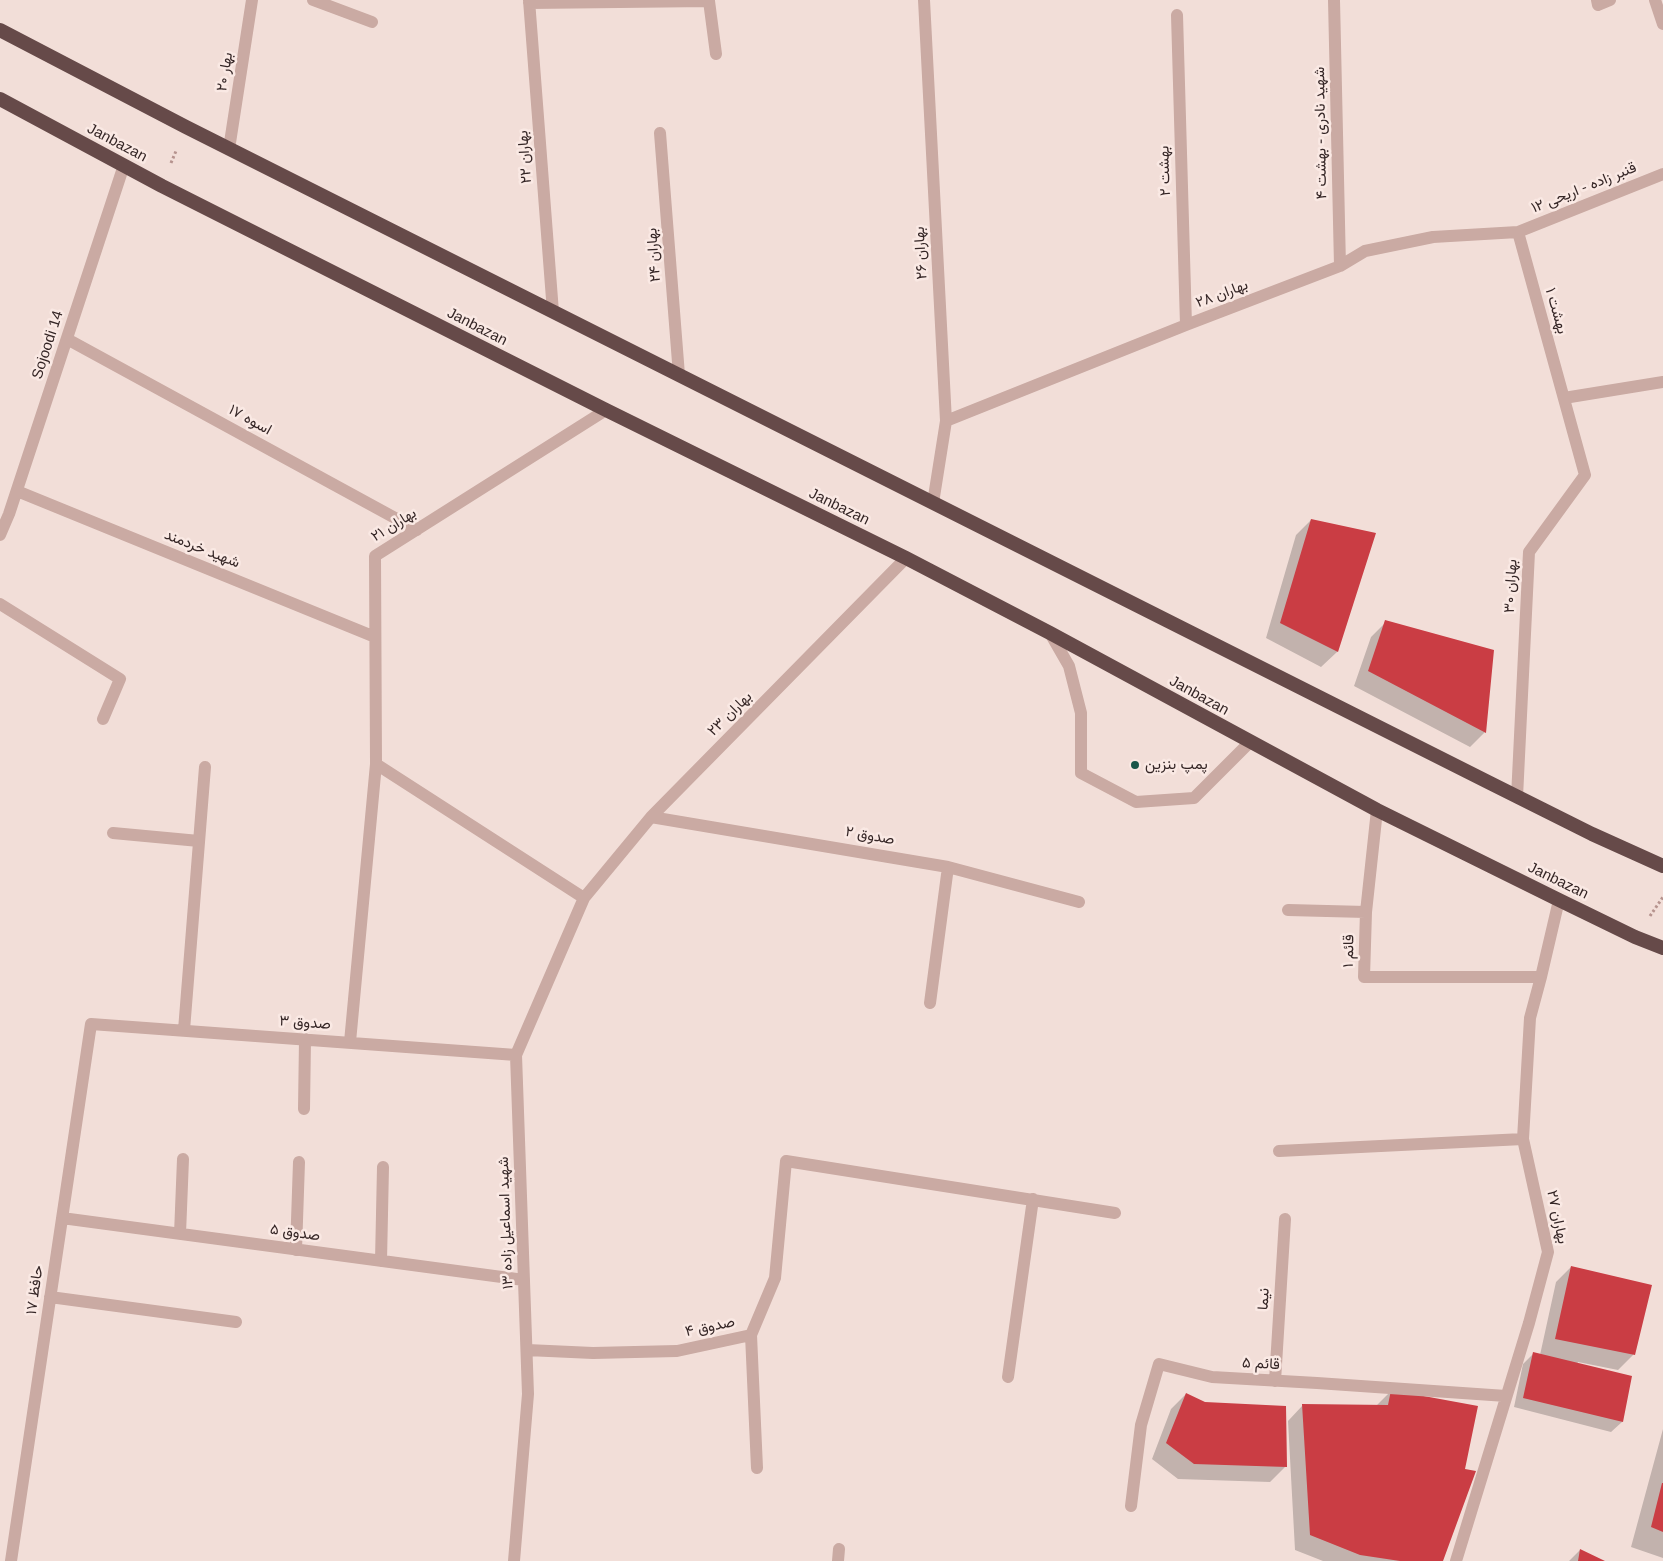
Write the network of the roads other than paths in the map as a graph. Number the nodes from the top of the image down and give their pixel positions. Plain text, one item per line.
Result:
1 (252, 0) edge
2 (313, 0) edge
3 (924, 0) edge
4 (1334, 0) edge
5 (1597, 0) edge
6 (1610, 0) edge
7 (1656, 0) edge
8 (529, 2) edge
9 (1177, 15) dead end
10 (372, 22) dead end
11 (1663, 24) edge
12 (0, 30) edge
13 (716, 54) dead end
14 (0, 99) edge
15 (660, 133) dead end
16 (229, 149) junction
17 (124, 165) junction
18 (1663, 174) edge
19 (1518, 232) junction
20 (1340, 266) junction
21 (553, 312) junction
22 (1186, 325) junction
23 (67, 339) junction
24 (680, 375) junction
25 (1663, 382) edge
26 (1564, 398) junction
27 (606, 410) junction
28 (946, 421) junction
29 (17, 491) junction
30 (933, 503) junction
31 (417, 530) junction
32 (0, 535) edge
33 (906, 558) junction
34 (0, 604) edge
35 (1050, 632) junction
36 (375, 637) junction
37 (103, 719) dead end
38 (1250, 742) junction
39 (376, 764) junction
40 (205, 767) dead end
41 (1517, 797) junction
42 (1377, 810) junction
43 (651, 817) junction
44 (113, 833) dead end
45 (199, 841) junction
46 (1663, 866) edge
47 (948, 867) junction
48 (584, 898) junction
49 (1559, 900) junction
50 (1079, 902) dead end
51 (1288, 910) dead end
52 (1366, 912) junction
53 (1663, 948) edge
54 (1541, 977) junction
55 (930, 1003) dead end
56 (91, 1024) joint
57 (184, 1030) junction
58 (305, 1039) junction
59 (350, 1042) junction
60 (516, 1055) junction
61 (304, 1109) dead end
62 (1523, 1139) junction
63 (1279, 1151) dead end
64 (183, 1159) dead end
65 (299, 1162) dead end
66 (383, 1167) dead end
67 (1034, 1199) junction
68 (1115, 1213) dead end
69 (62, 1218) junction
70 (1285, 1219) dead end
71 (180, 1234) junction
72 (296, 1250) junction
73 (381, 1261) junction
74 (524, 1280) junction
75 (50, 1297) junction
76 (236, 1322) dead end
77 (751, 1335) junction
78 (527, 1350) junction
79 (1008, 1377) dead end
80 (1275, 1381) junction
81 (1506, 1396) junction
82 (757, 1468) dead end
83 (1132, 1506) dead end
84 (11, 1561) edge
85 (514, 1561) edge
86 (1456, 1561) edge

1 - 16 street, بهار ۲۰
2 - 10 street
3 - 28 street, بهاران ۲۶
4 - 20 street, شهید نادری - بهشت ۴
5 - 6 street
7 - 11 street
8 - 13 street
8 - 21 street, بهاران ۲۲
9 - 22 street, بهشت ۲
12 - 16 highway
14 - 17 highway, Janbazan
15 - 24 street, بهاران ۲۴
16 - 21 highway
17 - 23 street, Sojoodi 14
17 - 27 highway, Janbazan
18 - 19 street, قنبر زاده - اریحی ۱۲
19 - 20 street, بهاران ۲۸
19 - 26 street, بهشت ۱
20 - 22 street, بهاران ۲۸
21 - 24 highway
22 - 28 street, بهاران ۲۸
23 - 29 street, Sojoodi 14
23 - 31 street, اسوه ۱۷
24 - 30 highway
25 - 26 street
26 - 41 street, بهاران ۳۰
27 - 31 street, بهاران ۲۱
27 - 33 highway, Janbazan
28 - 30 street, بهاران ۲۶
29 - 32 street, Sojoodi 14
29 - 36 street, شهید خردمند
30 - 41 highway
31 - 36 street, بهاران ۲۱
33 - 35 highway, Janbazan
33 - 43 street, بهاران ۲۳
34 - 37 street
35 - 38 highway, Janbazan
35 - 38 street
36 - 39 street, بهاران ۲۱
38 - 42 highway, Janbazan
39 - 48 street
39 - 59 street, بهاران ۲۱
40 - 45 street
41 - 46 highway
42 - 49 highway, Janbazan
42 - 52 street, قائم ۱
43 - 47 street, صدوق ۲
43 - 48 street, بهاران ۲۳
44 - 45 street
45 - 57 street
47 - 50 street, صدوق ۲
47 - 55 street
48 - 60 street, شهید اسماعیل زاده ۱۳
49 - 53 highway, Janbazan
49 - 54 street, بهاران ۲۷
51 - 52 street
52 - 54 street, قائم ۱
54 - 62 street, بهاران ۲۷
56 - 57 street, صدوق ۳
56 - 69 street, حافظ ۱۷
57 - 58 street, صدوق ۳
58 - 59 street, صدوق ۳
58 - 61 street
59 - 60 street, صدوق ۳
60 - 74 street, شهید اسماعیل زاده ۱۳
62 - 63 street
62 - 81 street, بهاران ۲۷
64 - 71 street
65 - 72 street
66 - 73 street
67 - 68 street
67 - 77 street, صدوق ۴
67 - 79 street
69 - 71 street, صدوق ۵
69 - 75 street, حافظ ۱۷
70 - 80 street, نیما
71 - 72 street, صدوق ۵
72 - 73 street, صدوق ۵
73 - 74 street, صدوق ۵
74 - 78 street, شهید اسماعیل زاده ۱۳
75 - 76 street
75 - 84 street, حافظ ۱۷
77 - 78 street, صدوق ۴
77 - 82 street
78 - 85 street, شهید اسماعیل زاده ۱۳
80 - 81 street, قائم ۵
80 - 83 street, قائم ۵
81 - 86 street, بهاران ۲۷

